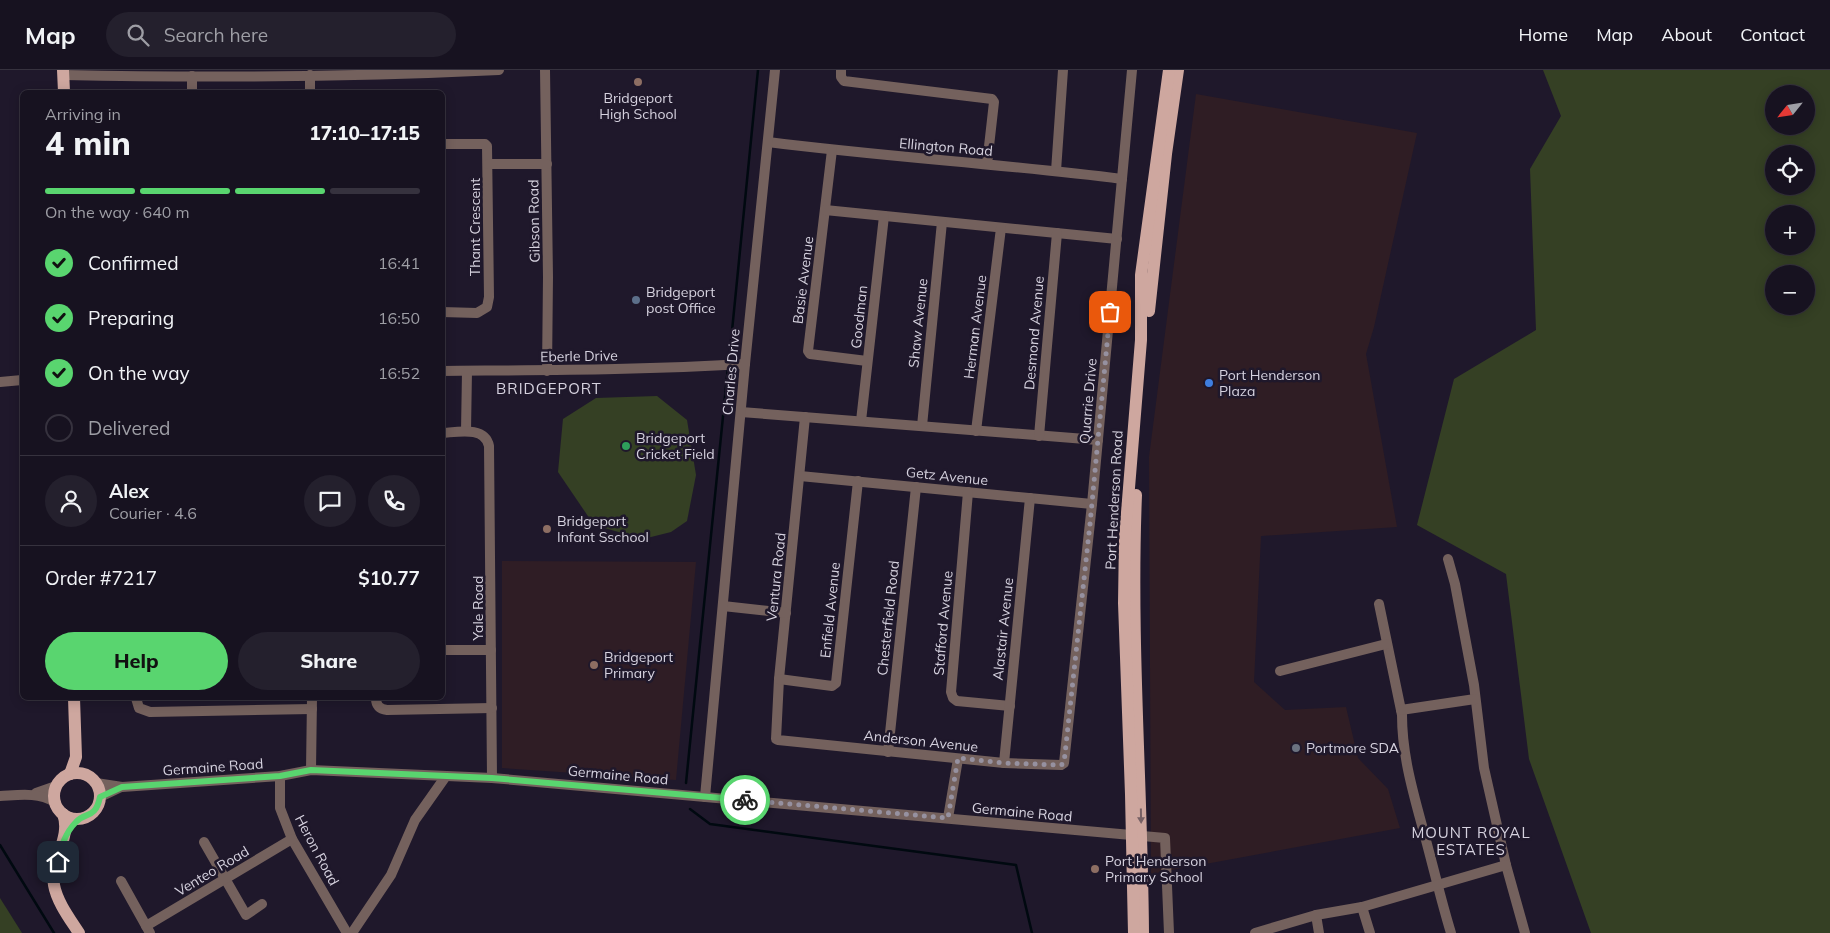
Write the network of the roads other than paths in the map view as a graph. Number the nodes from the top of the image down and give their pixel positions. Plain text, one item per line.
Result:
1 (480, 70) edge
2 (499, 70) edge
3 (545, 70) edge
4 (775, 70) edge
5 (841, 70) edge
6 (1063, 70) edge
7 (1132, 70) edge
8 (1169, 70) edge
9 (1178, 70) edge
10 (414, 71) edge
11 (347, 72) edge
12 (64, 73) edge
13 (134, 73) edge
14 (310, 75) junction
15 (192, 76) junction
16 (64, 90) edge
17 (192, 90) edge
18 (310, 90) edge
19 (768, 142) junction
20 (445, 144) edge
21 (832, 150) junction
22 (488, 164) junction
23 (547, 164) junction
24 (987, 164) junction
25 (1056, 171) junction
26 (1122, 179) junction
27 (825, 210) junction
28 (884, 216) junction
29 (942, 222) junction
30 (1001, 228) junction
31 (1057, 233) junction
32 (1117, 239) junction
33 (445, 312) edge
34 (868, 361) junction
35 (745, 364) junction
36 (445, 371) edge
37 (467, 371) junction
38 (547, 371) junction
39 (20, 380) edge
40 (0, 382) edge
41 (740, 412) junction
42 (805, 417) junction
43 (861, 421) junction
44 (922, 426) junction
45 (976, 431) junction
46 (466, 432) junction
47 (445, 433) edge
48 (1039, 436) junction
49 (1098, 440) junction
50 (800, 476) junction
51 (858, 481) junction
52 (916, 487) junction
53 (968, 492) junction
54 (1030, 498) junction
55 (1092, 504) junction
56 (1448, 559) dead end
57 (1378, 604) dead end
58 (723, 606) junction
59 (786, 613) junction
60 (1386, 644) junction
61 (445, 650) edge
62 (492, 650) junction
63 (1280, 671) dead end
64 (780, 679) junction
65 (1475, 699) junction
66 (72, 700) edge
67 (137, 700) edge
68 (312, 700) edge
69 (376, 700) edge
70 (1010, 706) junction
71 (492, 708) junction
72 (312, 709) junction
73 (1401, 710) junction
74 (776, 739) joint
75 (75, 742) junction
76 (888, 752) junction
77 (958, 758) junction
78 (1004, 763) junction
79 (1064, 763) joint
80 (311, 770) junction
81 (70, 774) junction
82 (280, 776) junction
83 (446, 776) junction
84 (492, 778) junction
85 (94, 781) junction
86 (56, 786) junction
87 (122, 787) junction
88 (32, 794) junction
89 (0, 796) edge
90 (100, 797) junction
91 (705, 797) junction
92 (55, 802) junction
93 (63, 814) junction
94 (79, 818) junction
95 (948, 818) junction
96 (65, 835) junction
97 (1136, 836) junction
98 (292, 839) junction
99 (204, 842) dead end
100 (1506, 864) junction
101 (226, 880) junction
102 (121, 881) dead end
103 (1437, 885) junction
104 (262, 904) dead end
105 (1362, 907) junction
106 (1316, 915) junction
107 (148, 929) edge
108 (79, 933) edge
109 (348, 933) edge
110 (352, 933) edge
111 (1134, 933) edge
112 (1143, 933) edge
113 (1169, 933) edge
114 (1255, 933) edge
115 (1319, 933) edge
116 (1370, 933) edge
117 (1452, 933) edge
118 (1525, 933) edge

1 - 2 street
1 - 10 street
3 - 23 street, Gibson Road
4 - 19 street, Charles Drive
5 - 24 street
6 - 25 street
7 - 26 street, Quarrie Drive
8 - 97 main road, Port Henderson Road
9 -> 97 main road, Port Henderson Road
10 - 11 street
11 - 14 street
12 - 13 street
12 - 16 main road
13 - 15 street
14 - 15 street
14 - 18 street
15 - 17 street
19 - 21 street, Ellington Road
19 - 35 street, Charles Drive
20 - 22 street, Thant Crescent
21 - 24 street, Ellington Road
21 - 27 street, Basie Avenue
22 - 23 street
22 - 33 street, Thant Crescent
23 - 38 street, Gibson Road
24 - 25 street, Ellington Road
25 - 26 street, Ellington Road
26 - 32 street, Quarrie Drive
27 - 28 street
27 - 34 street, Basie Avenue
28 - 29 street
28 - 34 street, Goodman
29 - 30 street
29 - 44 street, Shaw Avenue
30 - 31 street
30 - 45 street, Herman Avenue
31 - 32 street
31 - 48 street, Desmond Avenue
32 - 49 street, Quarrie Drive
34 - 43 street, Goodman
35 - 38 street, Eberle Drive
35 - 41 street, Charles Drive
36 - 37 street, Eberle Drive
37 - 38 street, Eberle Drive
37 - 46 street
39 - 40 street
41 - 42 street
41 - 58 street, Charles Drive
42 - 43 street
42 - 50 street, Ventura Road
43 - 44 street
44 - 45 street
45 - 48 street
46 - 47 street
46 - 62 street, Yale Road
48 - 49 street
49 - 55 street, Quarrie Drive
50 - 51 street, Getz Avenue
50 - 59 street, Ventura Road
51 - 52 street, Getz Avenue
51 - 64 street, Enfield Avenue
52 - 53 street, Getz Avenue
52 - 76 street, Chesterfield Road
53 - 54 street, Getz Avenue
53 - 70 street, Stafford Avenue
54 - 55 street, Getz Avenue
54 - 70 street, Alastair Avenue
55 - 79 street, Quarrie Drive
56 - 65 street
57 - 60 street
58 - 59 street
58 - 91 street, Charles Drive
59 - 64 street, Ventura Road
60 - 63 street
60 - 73 street
61 - 62 street
62 - 71 street, Yale Road
64 - 74 street, Ventura Road
65 - 73 street
65 - 100 street
66 - 75 main road
67 - 72 street
68 - 72 street
69 - 71 street
70 - 78 street, Alastair Avenue
71 - 84 street, Yale Road
72 - 80 street
73 - 103 street
74 - 76 street, Anderson Avenue
75 - 81 main road
75 - 85 main road
76 - 77 street, Anderson Avenue
77 - 78 street, Anderson Avenue
77 - 95 street
78 - 79 street, Anderson Avenue
80 - 82 street, Germaine Road
80 - 83 street, Germaine Road
81 - 85 main road
81 - 86 main road
82 - 87 street, Germaine Road
82 - 98 street, Heron Road
83 - 84 street, Germaine Road
83 - 110 street
84 - 91 street, Germaine Road
85 - 87 street, Germaine Road
85 - 90 main road
86 - 88 street
86 - 92 main road
87 - 90 street, Germaine Road
88 - 89 street
88 - 92 street
90 - 94 main road
91 - 95 street, Germaine Road
92 - 93 main road
93 - 94 main road
93 - 96 main road
94 - 96 main road
95 - 97 street, Germaine Road
96 - 108 main road
97 - 111 main road, Port Henderson Road
97 - 112 main road, Port Henderson Road
97 - 113 street, Germaine Road
98 - 101 street, Venteo Road
98 - 109 street, Heron Road
99 - 101 street
100 - 103 street
100 - 118 street
101 - 104 street
101 - 107 street, Venteo Road
102 - 107 street
103 - 105 street
103 - 117 street
105 - 106 street
105 - 116 street
106 - 114 street
106 - 115 street

